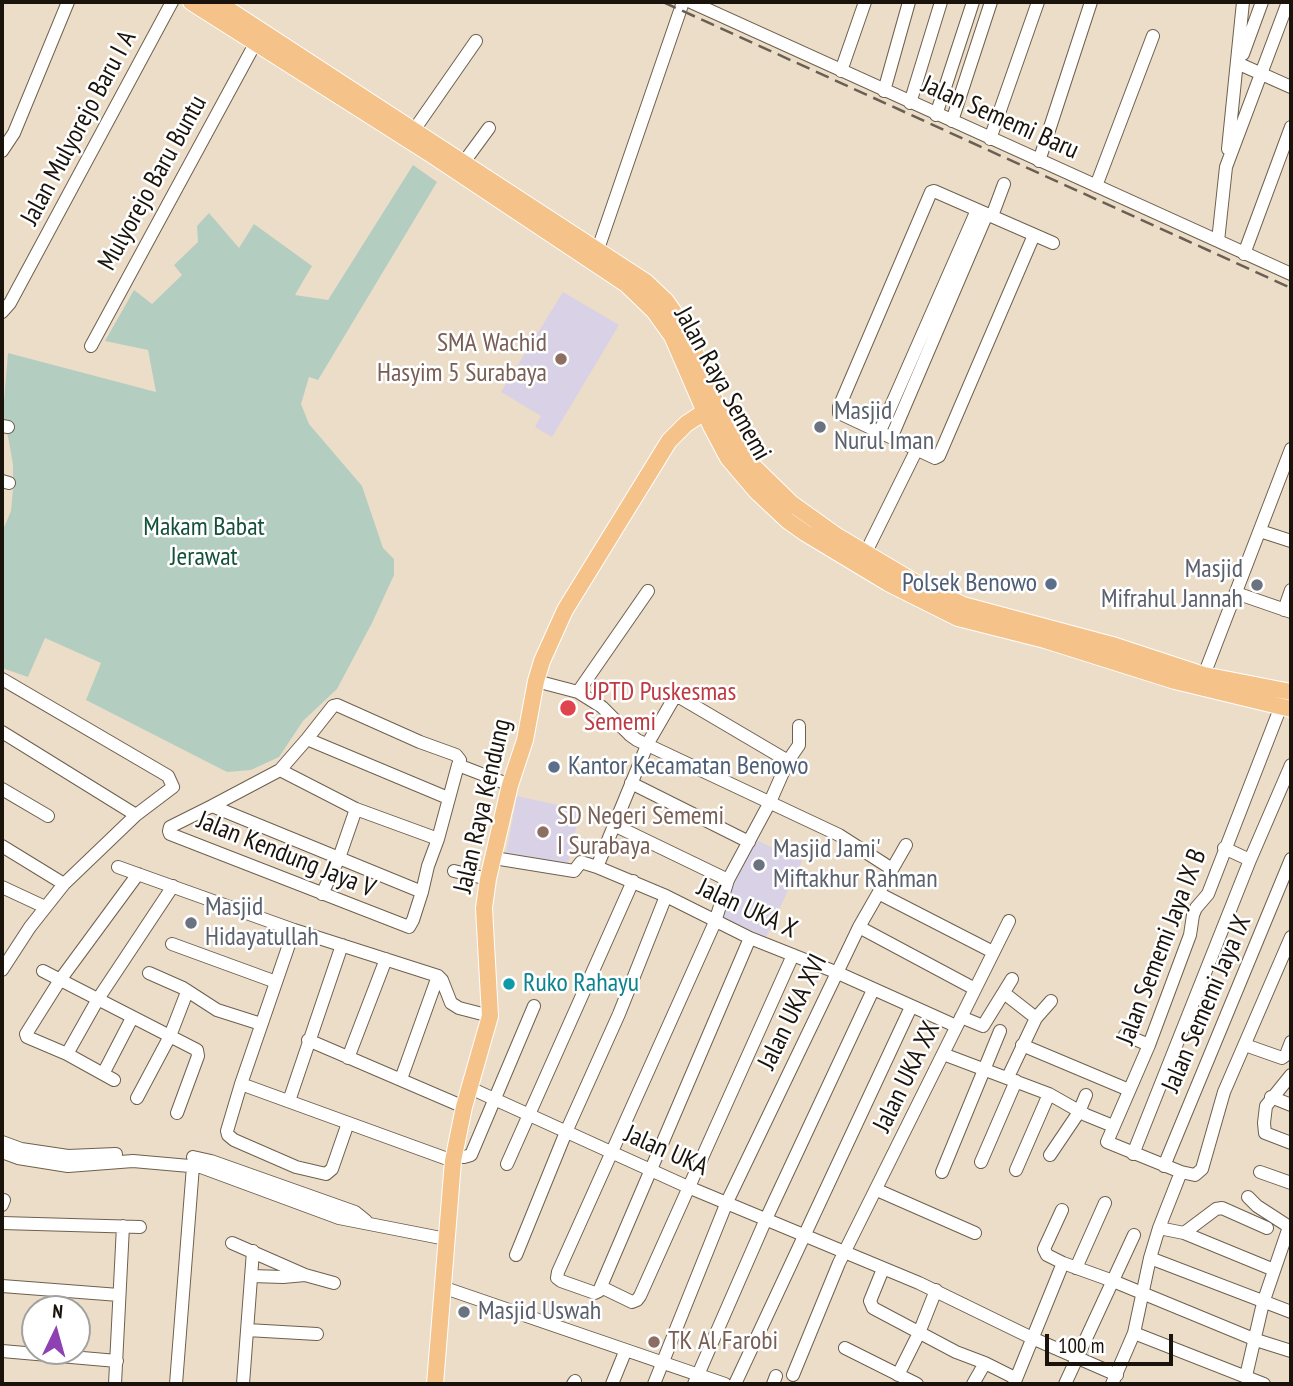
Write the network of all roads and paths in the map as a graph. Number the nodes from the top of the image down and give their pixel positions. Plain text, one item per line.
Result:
1 (68, 2) edge
2 (191, 2) edge
3 (217, 2) edge
4 (682, 2) edge
5 (691, 2) edge
6 (865, 2) edge
7 (909, 2) edge
8 (941, 2) edge
9 (973, 2) edge
10 (991, 2) edge
11 (1038, 2) edge
12 (1091, 2) edge
13 (1243, 2) edge
14 (1262, 2) edge
15 (1288, 2) edge
16 (172, 3) edge
17 (1153, 36) dead end
18 (476, 41) dead end
19 (253, 47) junction
20 (1238, 64) junction
21 (841, 71) junction
22 (1261, 74) junction
23 (1291, 87) edge
24 (337, 89) junction
25 (884, 91) junction
26 (911, 103) junction
27 (936, 115) junction
28 (951, 121) junction
29 (1291, 127) edge
30 (489, 128) dead end
31 (414, 130) junction
32 (990, 139) junction
33 (435, 150) junction
34 (2, 152) edge
35 (1040, 161) junction
36 (464, 162) junction
37 (1226, 167) junction
38 (1004, 184) dead end
39 (1096, 186) junction
40 (985, 213) junction
41 (1034, 235) junction
42 (1218, 241) junction
43 (1053, 243) dead end
44 (598, 249) junction
45 (1244, 254) junction
46 (1291, 274) edge
47 (3, 312) edge
48 (91, 346) dead end
49 (704, 412) junction
50 (886, 433) junction
51 (917, 449) junction
52 (1291, 449) edge
53 (1260, 531) junction
54 (1291, 541) edge
55 (865, 554) junction
56 (908, 586) junction
57 (1291, 590) edge
58 (648, 591) dead end
59 (1236, 593) junction
60 (1287, 611) edge
61 (1204, 674) junction
62 (2, 679) edge
63 (536, 681) junction
64 (578, 692) junction
65 (1291, 692) edge
66 (1286, 707) edge
67 (799, 726) dead end
68 (2, 732) edge
69 (307, 739) junction
70 (648, 743) junction
71 (788, 761) junction
72 (458, 765) junction
73 (1291, 765) edge
74 (280, 770) junction
75 (631, 783) junction
76 (510, 785) junction
77 (2, 789) edge
78 (448, 797) junction
79 (771, 802) junction
80 (212, 806) junction
81 (356, 809) junction
82 (136, 815) junction
83 (48, 816) dead end
84 (614, 825) junction
85 (438, 839) junction
86 (749, 842) junction
87 (906, 845) dead end
88 (2, 846) edge
89 (1224, 848) junction
90 (340, 858) junction
91 (494, 858) junction
92 (1291, 859) edge
93 (1250, 860) junction
94 (118, 867) dead end
95 (597, 867) junction
96 (892, 869) junction
97 (454, 871) dead end
98 (138, 874) junction
99 (488, 879) junction
100 (728, 880) junction
101 (633, 881) junction
102 (64, 884) junction
103 (173, 886) junction
104 (2, 887) edge
105 (422, 892) junction
106 (323, 894) junction
107 (880, 894) junction
108 (666, 896) junction
109 (45, 907) junction
110 (1009, 921) dead end
111 (715, 922) junction
112 (859, 927) junction
113 (294, 930) junction
114 (1291, 937) edge
115 (750, 938) junction
116 (173, 944) dead end
117 (342, 945) junction
118 (993, 952) junction
119 (793, 955) junction
120 (386, 959) junction
121 (2, 970) edge
122 (43, 971) dead end
123 (149, 973) dead end
124 (838, 973) junction
125 (438, 975) junction
126 (1012, 979) dead end
127 (60, 980) junction
128 (276, 982) junction
129 (975, 989) junction
130 (873, 990) junction
131 (187, 992) junction
132 (1004, 993) junction
133 (98, 999) junction
134 (1051, 1001) dead end
135 (534, 1006) dead end
136 (911, 1007) junction
137 (490, 1016) junction
138 (1036, 1017) junction
139 (132, 1018) junction
140 (958, 1022) junction
141 (261, 1024) junction
142 (1000, 1031) dead end
143 (1125, 1035) dead end
144 (170, 1036) junction
145 (308, 1040) junction
146 (1291, 1042) edge
147 (1022, 1045) junction
148 (1149, 1045) junction
149 (1245, 1045) junction
150 (67, 1054) junction
151 (943, 1054) junction
152 (348, 1058) junction
153 (984, 1070) junction
154 (1291, 1075) edge
155 (401, 1079) junction
156 (1012, 1079) junction
157 (241, 1084) junction
158 (470, 1088) junction
159 (1129, 1090) junction
160 (1049, 1094) junction
161 (1086, 1095) dead end
162 (1271, 1097) junction
163 (137, 1098) dead end
164 (493, 1098) junction
165 (289, 1101) junction
166 (1291, 1105) edge
167 (464, 1108) junction
168 (1077, 1110) junction
169 (177, 1113) dead end
170 (529, 1115) junction
171 (348, 1123) junction
172 (1113, 1126) junction
173 (566, 1132) junction
174 (2, 1142) edge
175 (1291, 1143) edge
176 (2, 1152) edge
177 (611, 1152) junction
178 (1133, 1154) junction
179 (1050, 1155) dead end
180 (453, 1158) junction
181 (68, 1161) junction
182 (981, 1162) dead end
183 (507, 1164) dead end
184 (197, 1166) junction
185 (1164, 1166) junction
186 (650, 1170) junction
187 (1016, 1170) dead end
188 (942, 1172) dead end
189 (1181, 1172) junction
190 (1260, 1172) dead end
191 (1291, 1183) edge
192 (262, 1184) junction
193 (688, 1187) junction
194 (877, 1190) junction
195 (1248, 1197) dead end
196 (727, 1202) junction
197 (1105, 1203) dead end
198 (1062, 1210) dead end
199 (766, 1219) junction
200 (2, 1223) edge
201 (123, 1226) junction
202 (140, 1227) dead end
203 (1159, 1228) junction
204 (1267, 1228) dead end
205 (1290, 1228) edge
206 (975, 1233) dead end
207 (1184, 1233) junction
208 (1134, 1235) dead end
209 (804, 1236) junction
210 (446, 1239) junction
211 (232, 1243) dead end
212 (253, 1251) junction
213 (845, 1252) junction
214 (516, 1255) dead end
215 (1150, 1258) junction
216 (1063, 1263) junction
217 (1076, 1268) junction
218 (883, 1269) junction
219 (1273, 1270) junction
220 (305, 1275) junction
221 (251, 1276) junction
222 (1112, 1281) junction
223 (334, 1283) dead end
224 (2, 1286) edge
225 (442, 1287) junction
226 (600, 1290) junction
227 (936, 1290) junction
228 (1144, 1294) junction
229 (119, 1295) junction
230 (1263, 1303) junction
231 (1291, 1312) edge
232 (247, 1330) junction
233 (919, 1333) junction
234 (1135, 1333) junction
235 (317, 1334) dead end
236 (1032, 1338) junction
237 (1256, 1340) junction
238 (845, 1348) dead end
239 (2, 1351) edge
240 (1291, 1351) edge
241 (625, 1352) junction
242 (1076, 1358) junction
243 (117, 1361) junction
244 (985, 1363) junction
245 (662, 1364) junction
246 (793, 1375) dead end
247 (898, 1375) junction
248 (1246, 1376) junction
249 (696, 1380) edge
250 (1115, 1380) edge
251 (1014, 1381) edge
252 (115, 1384) edge
253 (176, 1384) edge
254 (184, 1384) edge
255 (243, 1384) edge
256 (435, 1384) edge
257 (612, 1384) edge
258 (654, 1384) edge
259 (725, 1384) edge
260 (735, 1384) edge
261 (917, 1384) edge
262 (973, 1384) edge
263 (1065, 1384) edge
264 (1264, 1384) edge

1 - 34 street
2 - 19 main road, Jalan Raya Sememi
3 - 24 main road, Jalan Raya Sememi
4 - 44 street
5 - 21 street, Jalan Sememi Baru
6 - 21 street
7 - 25 street
8 - 26 street
9 - 27 street
10 - 28 street
11 - 32 street
12 - 35 street
13 - 20 street
14 - 20 street
15 - 22 street
16 - 47 street, Jalan Mulyorejo Baru I A
17 - 39 street
18 - 31 street
19 - 24 main road, Jalan Raya Sememi
19 - 48 street, Mulyorejo Baru Buntu
20 - 22 street
20 - 37 street
21 - 25 street, Jalan Sememi Baru
22 - 23 street
22 - 37 street
24 - 31 main road, Jalan Raya Sememi
24 - 33 main road, Jalan Raya Sememi
25 - 26 street, Jalan Sememi Baru
26 - 27 street, Jalan Sememi Baru
27 - 28 street, Jalan Sememi Baru
28 - 32 street, Jalan Sememi Baru
29 - 45 street
30 - 36 street
31 - 33 main road, Jalan Raya Sememi
32 - 35 street, Jalan Sememi Baru
33 - 36 main road, Jalan Raya Sememi
33 - 49 main road, Jalan Raya Sememi
35 - 39 street, Jalan Sememi Baru
36 - 44 main road, Jalan Raya Sememi
37 - 42 street
38 - 40 street
39 - 42 street, Jalan Sememi Baru
40 - 41 street
40 - 50 street
40 - 50 street
41 - 43 street
41 - 51 street
42 - 45 street, Jalan Sememi Baru
44 - 55 main road, Jalan Raya Sememi
45 - 46 street, Jalan Sememi Baru
49 - 56 main road, Jalan Raya Sememi
49 - 63 main road, Jalan Raya Kendung
50 - 51 street
51 - 55 street
52 - 53 street
53 - 54 street
53 - 59 street
55 - 56 main road, Jalan Raya Sememi
56 - 61 main road, Jalan Raya Sememi
56 - 66 main road, Jalan Raya Sememi
57 - 60 street
58 - 64 street
59 - 60 street
59 - 61 street
61 - 65 main road, Jalan Raya Sememi
62 - 82 street
63 - 64 street
63 - 76 main road, Jalan Raya Kendung
64 - 70 street
66 - 89 street, Jalan Sememi Jaya IX B
67 - 71 street
68 - 82 street
69 - 72 street
69 - 74 street
69 - 78 street
70 - 71 street
70 - 75 street
70 - 79 street
71 - 79 street
72 - 76 street
72 - 78 street
73 - 93 street
74 - 80 street
74 - 81 street
75 - 84 street
75 - 86 street
76 - 91 main road, Jalan Raya Kendung
77 - 83 street
78 - 85 street
79 - 86 street
79 - 96 street
80 - 90 street, Jalan Kendung Jaya V
80 - 106 street, Jalan Kendung Jaya V
81 - 85 street
81 - 90 street
82 - 102 street
84 - 95 street
84 - 100 street
85 - 105 street
86 - 100 street
87 - 96 street, Jalan UKA XVI
88 - 102 street
89 - 93 street
89 - 148 street, Jalan Sememi Jaya IX B
90 - 105 street, Jalan Kendung Jaya V
90 - 106 street
91 - 95 street
91 - 99 main road, Jalan Raya Kendung
92 - 185 street, Jalan Sememi Jaya IX
93 - 178 street
94 - 98 street
95 - 101 street, Jalan UKA X
96 - 107 street, Jalan UKA XVI
97 - 99 street
98 - 103 street
98 - 127 street
99 - 137 main road, Jalan Raya Kendung
100 - 111 street
101 - 108 street, Jalan UKA X
101 - 170 street
102 - 109 street
103 - 113 street
103 - 133 street
104 - 109 street
105 - 106 street, Jalan Kendung Jaya V
107 - 112 street, Jalan UKA XVI
107 - 118 street
108 - 111 street, Jalan UKA X
108 - 173 street
109 - 121 street
110 - 118 street, Jalan UKA XX
111 - 115 street, Jalan UKA X
111 - 177 street
112 - 124 street, Jalan UKA XVI
112 - 129 street
113 - 117 street
113 - 128 street
114 - 149 street
115 - 119 street, Jalan UKA X
115 - 186 street
116 - 128 street
117 - 120 street
117 - 145 street
118 - 129 street, Jalan UKA XX
119 - 124 street, Jalan UKA X
119 - 193 street
120 - 125 street
120 - 152 street
122 - 127 street
123 - 131 street
124 - 130 street, Jalan UKA X
124 - 196 street, Jalan UKA XVI
125 - 137 street
125 - 155 street
126 - 132 street
127 - 133 street
127 - 150 street
128 - 141 street
129 - 140 street, Jalan UKA XX
130 - 136 street, Jalan UKA X
130 - 199 street
131 - 141 street
131 - 144 street
132 - 138 street
132 - 140 street
133 - 139 street
133 - 150 street
134 - 138 street
135 - 164 street
136 - 140 street, Jalan UKA X
136 - 209 street
137 - 158 main road, Jalan Raya Kendung
138 - 147 street
139 - 144 street
139 - 150 street
140 - 151 street, Jalan UKA XX
141 - 157 street
142 - 153 street
143 - 148 street
144 - 163 street
144 - 169 street
145 - 152 street
145 - 165 street
146 - 149 street
147 - 156 street
147 - 159 street
148 - 159 street, Jalan Sememi Jaya IX B
149 - 189 street
151 - 153 street
151 - 194 street, Jalan UKA XX
152 - 155 street
153 - 156 street
153 - 188 street
154 - 162 street
155 - 167 street
156 - 160 street
156 - 182 street
157 - 165 street
157 - 171 street
158 - 164 street, Jalan UKA
158 - 167 main road, Jalan Raya Kendung
159 - 172 street, Jalan Sememi Jaya IX B
160 - 168 street
160 - 187 street
161 - 168 street
162 - 166 street
162 - 175 street
164 - 170 street, Jalan UKA
164 - 180 street
165 - 171 street
167 - 180 main road, Jalan Raya Kendung
168 - 172 street
168 - 179 street
170 - 173 street, Jalan UKA
170 - 183 street
171 - 180 street
172 - 178 street
173 - 177 street, Jalan UKA
173 - 214 street
174 - 181 street
176 - 181 street
177 - 186 street, Jalan UKA
177 - 226 street
178 - 185 street
180 - 210 main road, Jalan Raya Kendung
181 - 184 street
181 - 192 street
184 - 192 street
184 - 253 street
184 - 254 street
185 - 189 street
186 - 193 street, Jalan UKA
186 - 226 street
189 - 203 street
190 - 191 street
192 - 210 street
193 - 196 street, Jalan UKA
193 - 226 street
194 - 206 street
194 - 213 street, Jalan UKA XX
195 - 205 street
196 - 199 street, Jalan UKA
196 - 245 street, Jalan UKA XVI
197 - 217 street
198 - 216 street
199 - 209 street, Jalan UKA
199 - 249 street
200 - 201 street
201 - 202 street
201 - 229 street
203 - 207 street
203 - 215 street
204 - 207 street
205 - 219 street
207 - 219 street
208 - 222 street
209 - 213 street, Jalan UKA
209 - 260 street
210 - 225 main road, Jalan Raya Kendung
211 - 212 street
212 - 220 street
212 - 221 street
213 - 218 street, Jalan UKA
213 - 246 street, Jalan UKA XX
215 - 228 street
215 - 230 street
216 - 217 street
216 - 236 street
217 - 222 street
218 - 227 street, Jalan UKA
218 - 233 street
219 - 230 street
220 - 221 street
220 - 223 street
221 - 232 street
222 - 228 street
222 - 242 street
224 - 229 street
225 - 241 street
225 - 256 main road, Jalan Raya Kendung
227 - 233 street
227 - 236 street, Jalan UKA
228 - 234 street
228 - 237 street
229 - 243 street
230 - 231 street
230 - 237 street
232 - 235 street
232 - 255 street
233 - 244 street
233 - 247 street
234 - 248 street
234 - 250 street
236 - 242 street, Jalan UKA
236 - 251 street
237 - 240 street
237 - 248 street
238 - 247 street
239 - 243 street
241 - 245 street
241 - 257 street
242 - 250 street, Jalan UKA
242 - 263 street
243 - 252 street
244 - 251 street
244 - 262 street
245 - 249 street
245 - 258 street, Jalan UKA XVI
247 - 261 street
248 - 264 street
249 - 259 street

